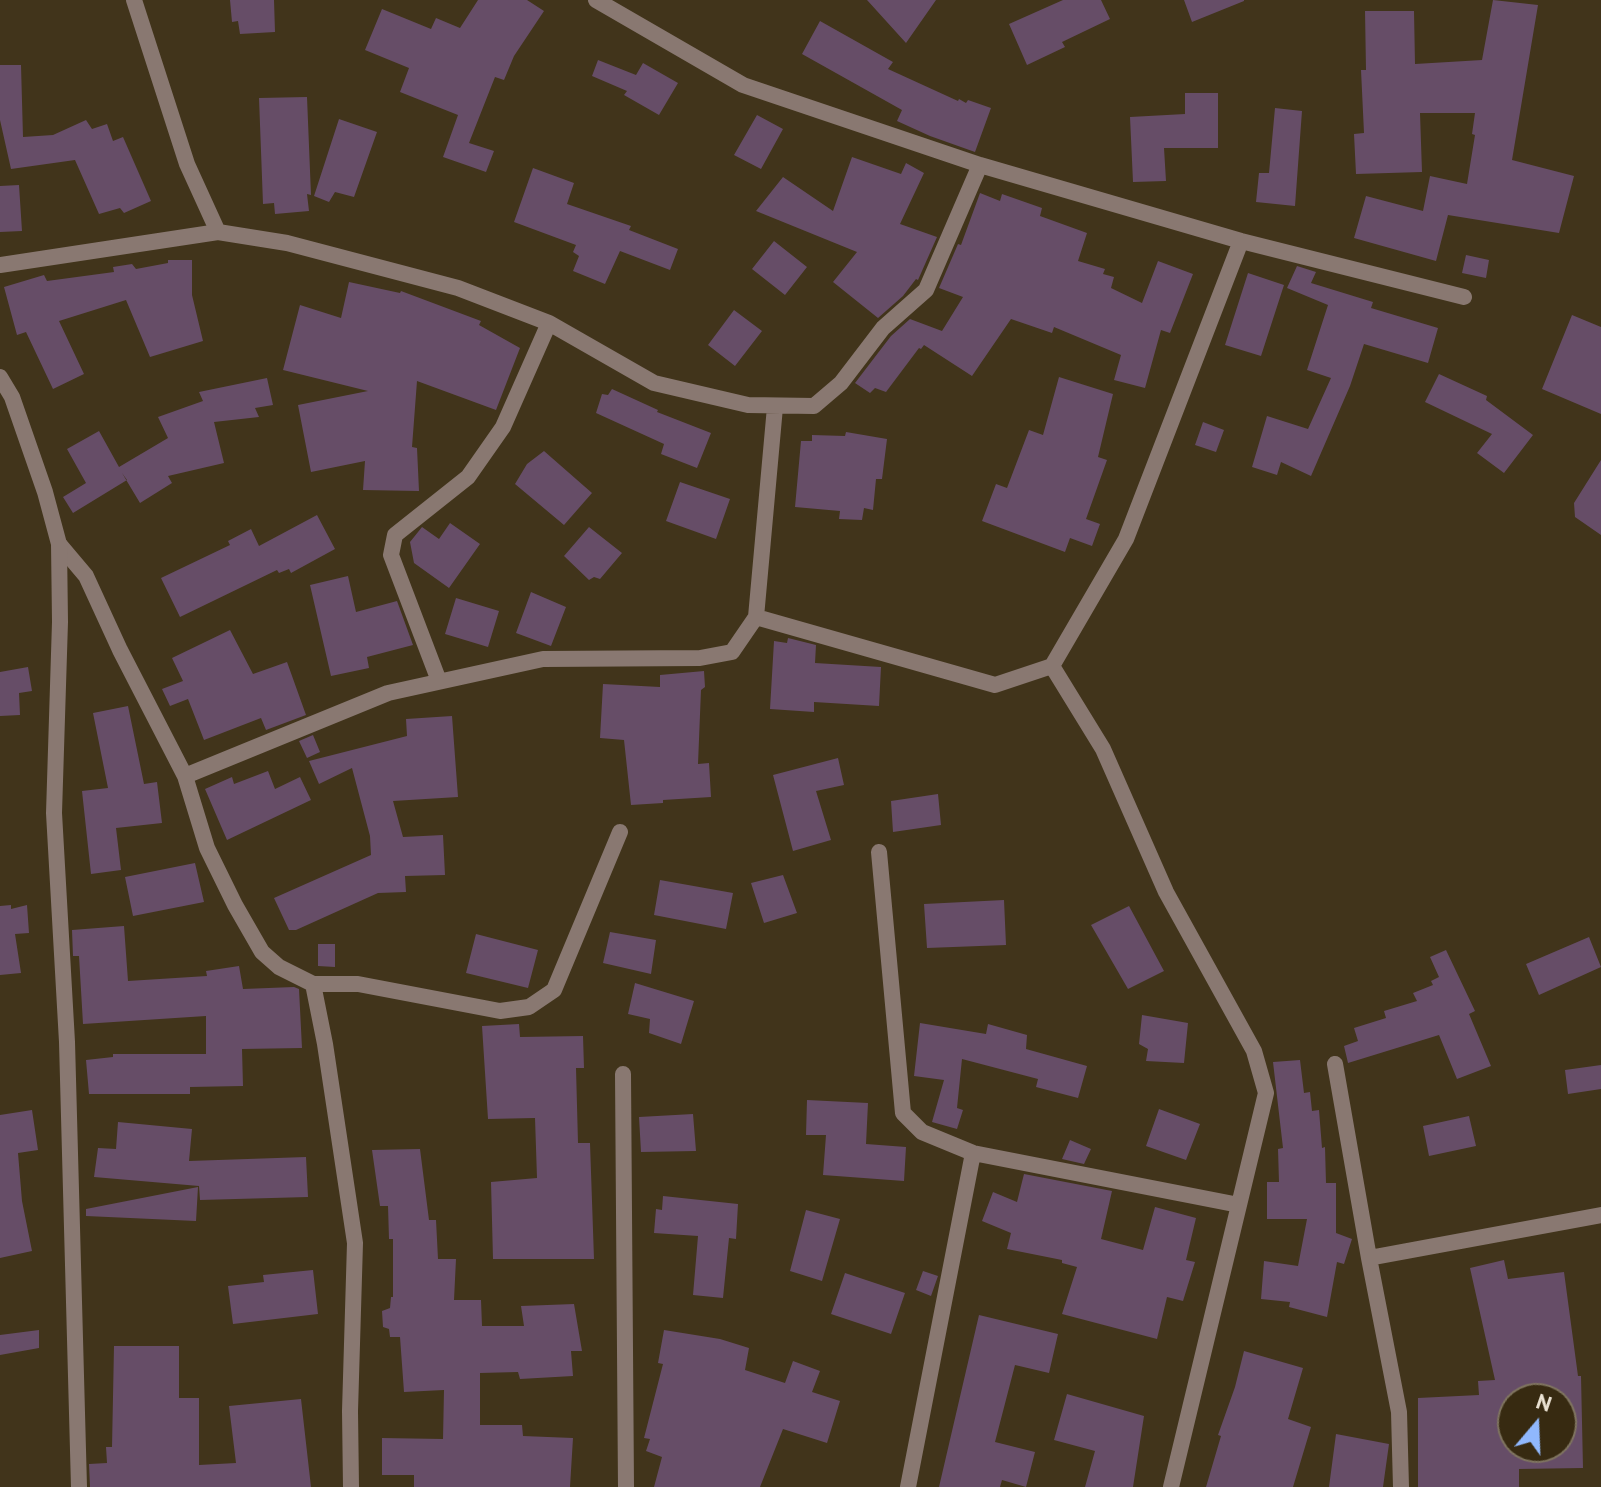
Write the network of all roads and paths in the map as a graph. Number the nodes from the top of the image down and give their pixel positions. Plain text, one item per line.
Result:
1 (134, 0) edge
2 (596, 0) edge
3 (980, 165) junction
4 (218, 232) junction
5 (1241, 241) junction
6 (0, 265) edge
7 (1464, 297) dead end
8 (549, 323) junction
9 (0, 377) edge
10 (775, 407) junction
11 (59, 544) junction
12 (756, 617) junction
13 (1052, 666) junction
14 (439, 681) junction
15 (185, 776) junction
16 (620, 832) dead end
17 (879, 852) dead end
18 (313, 984) junction
19 (1335, 1064) dead end
20 (623, 1074) dead end
21 (973, 1153) junction
22 (1239, 1205) junction
23 (1601, 1215) edge
24 (1369, 1258) junction
25 (79, 1487) edge
26 (351, 1487) edge
27 (626, 1487) edge
28 (908, 1487) edge
29 (1171, 1487) edge
30 (1401, 1487) edge

1 - 4 street
2 - 3 street
3 - 5 street
3 - 10 street
4 - 6 street
4 - 8 street
5 - 7 street
5 - 13 street
8 - 10 street
8 - 14 street
9 - 11 street
10 - 12 street
11 - 15 street
11 - 25 street
12 - 13 street
12 - 14 street
13 - 22 street
14 - 15 street
15 - 18 street
16 - 18 street
17 - 21 street
18 - 26 street
19 - 24 street
20 - 27 street
21 - 22 street
21 - 28 street
22 - 29 street
23 - 24 street
24 - 30 street

